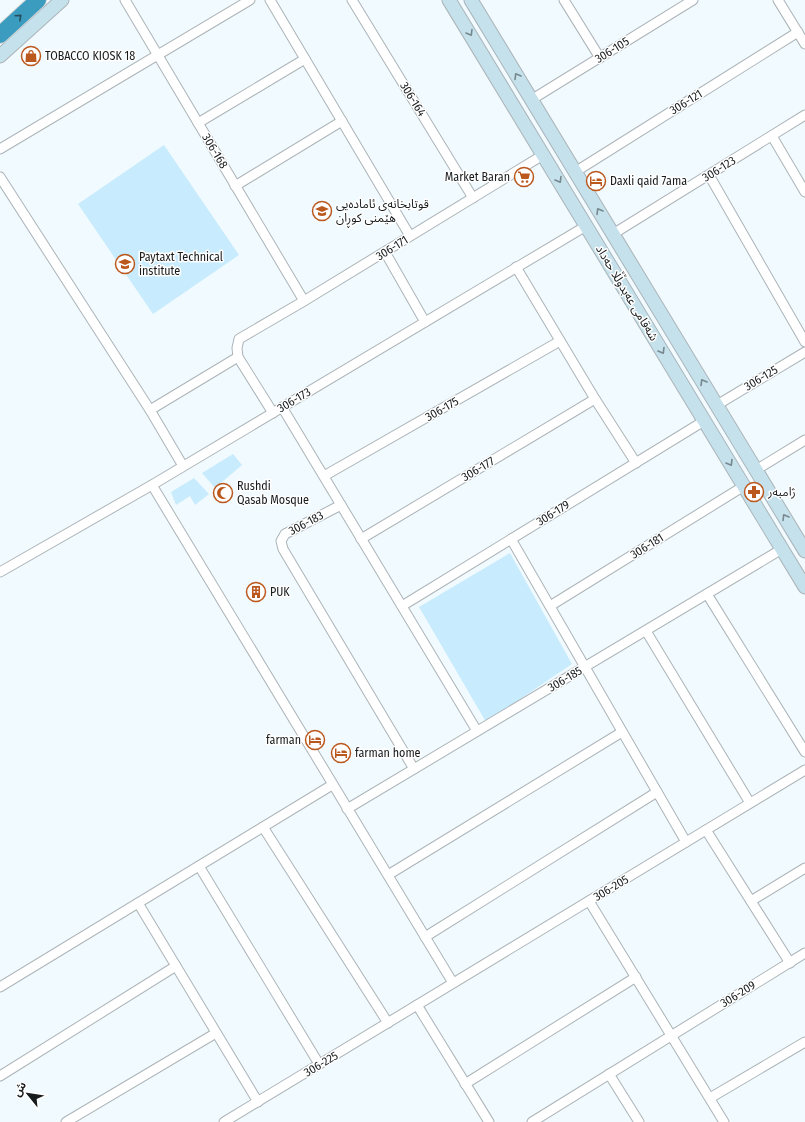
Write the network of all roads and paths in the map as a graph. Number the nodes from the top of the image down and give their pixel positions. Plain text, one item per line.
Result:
1 (38, 0) edge
2 (62, 0) edge
3 (125, 0) edge
4 (250, 0) edge
5 (270, 0) edge
6 (352, 0) edge
7 (449, 0) edge
8 (470, 0) edge
9 (564, 0) edge
10 (693, 0) edge
11 (778, 0) edge
12 (798, 32) junction
13 (0, 35) edge
14 (805, 44) edge
15 (158, 55) junction
16 (0, 56) edge
17 (600, 58) junction
18 (305, 59) junction
19 (531, 100) junction
20 (805, 115) edge
21 (342, 122) junction
22 (198, 123) junction
23 (772, 136) junction
24 (0, 149) edge
25 (543, 155) junction
26 (575, 172) junction
27 (708, 175) junction
28 (0, 177) edge
29 (235, 186) junction
30 (805, 192) edge
31 (473, 198) junction
32 (586, 226) junction
33 (613, 234) junction
34 (410, 236) junction
35 (385, 252) junction
36 (516, 268) junction
37 (634, 268) junction
38 (618, 278) junction
39 (304, 301) junction
40 (426, 322) junction
41 (560, 341) junction
42 (805, 342) edge
43 (805, 352) edge
44 (238, 356) junction
45 (595, 399) junction
46 (716, 405) junction
47 (282, 407) junction
48 (150, 410) junction
49 (273, 413) junction
50 (704, 420) junction
51 (805, 440) edge
52 (636, 463) junction
53 (183, 466) junction
54 (756, 470) junction
55 (324, 476) junction
56 (152, 485) junction
57 (744, 486) junction
58 (341, 505) junction
59 (361, 539) junction
60 (511, 539) junction
61 (803, 543) edge
62 (782, 549) junction
63 (0, 572) edge
64 (805, 586) edge
65 (708, 594) junction
66 (402, 606) junction
67 (550, 606) junction
68 (646, 631) junction
69 (585, 667) junction
70 (477, 731) junction
71 (622, 732) junction
72 (805, 752) edge
73 (414, 769) junction
74 (805, 770) edge
75 (332, 785) junction
76 (657, 792) junction
77 (750, 803) junction
78 (347, 809) junction
79 (263, 827) junction
80 (706, 830) junction
81 (686, 842) junction
82 (199, 866) junction
83 (805, 868) edge
84 (388, 875) junction
85 (589, 901) junction
86 (751, 901) junction
87 (138, 903) junction
88 (425, 937) junction
89 (805, 953) edge
90 (790, 962) junction
91 (176, 966) junction
92 (636, 977) junction
93 (453, 983) junction
94 (0, 987) edge
95 (417, 1005) junction
96 (388, 1023) junction
97 (216, 1033) junction
98 (672, 1036) junction
99 (805, 1042) edge
100 (319, 1064) junction
101 (609, 1074) junction
102 (0, 1076) edge
103 (465, 1084) junction
104 (710, 1098) junction
105 (258, 1102) junction
106 (66, 1122) edge
107 (224, 1122) edge
108 (489, 1122) edge
109 (532, 1122) edge
110 (639, 1122) edge
111 (724, 1122) edge

13 -> 1 highway
2 - 16 street
3 - 15 street, 306-168
4 - 15 street
5 - 18 street
6 - 31 street, 306-164
7 -> 25 street, شەقامی عەبدوڵڵا حەداد
19 -> 8 street, شەقامی عەبدوڵڵا حەداد
9 - 17 street
10 - 17 street, 306-105
11 - 12 street
12 - 14 street
12 - 26 street, 306-121
15 - 22 street, 306-168
15 - 24 street
17 - 19 street, 306-105
18 - 21 street
18 - 22 street
19 - 26 street, شەقامی عەبدوڵڵا حەداد
20 - 23 street, 306-123
21 - 29 street
21 - 34 street
22 - 29 street, 306-168
23 - 27 street, 306-123
23 - 30 street
25 - 31 street, 306-171
25 -> 32 street, شەقامی عەبدوڵڵا حەداد
33 -> 26 street, شەقامی عەبدوڵڵا حەداد
27 - 33 street, 306-123
27 - 42 street
28 - 48 street
29 - 39 street, 306-168
31 - 34 street, 306-171
32 - 36 street, 306-173
32 - 38 street, شەقامی عەبدوڵڵا حەداد
33 - 37 street, شەقامی عەبدوڵڵا حەداد
34 - 35 street, 306-171
35 - 39 street, 306-171
35 - 40 street
36 - 40 street, 306-173
36 - 41 street
37 - 38 street
46 -> 37 street, شەقامی عەبدوڵڵا حەداد
38 -> 50 street, شەقامی عەبدوڵڵا حەداد
39 - 44 street, 306-171
40 - 47 street, 306-173
41 - 45 street
41 - 55 street, 306-175
43 - 46 street, 306-125
44 - 48 street
44 - 49 street
45 - 52 street
45 - 59 street, 306-177
46 - 54 street, شەقامی عەبدوڵڵا حەداد
47 - 49 street, 306-173
47 - 55 street
48 - 53 street
49 - 53 street, 306-173
50 - 52 street, 306-179
50 -> 57 street, شەقامی عەبدوڵڵا حەداد
51 - 54 street
52 - 60 street, 306-179
53 - 56 street, 306-173
61 -> 54 street, شەقامی عەبدوڵڵا حەداد
55 - 58 street
56 - 63 street, 306-173
56 - 75 street
57 - 62 street, شەقامی عەبدوڵڵا حەداد
57 - 67 street, 306-181
58 - 59 street
58 - 73 street, 306-183
59 - 66 street
60 - 66 street, 306-179
60 - 67 street
62 - 64 street, شەقامی عەبدوڵڵا حەداد
62 - 65 street, 306-185
65 - 68 street, 306-185
65 - 72 street
66 - 70 street
67 - 69 street
68 - 69 street, 306-185
68 - 77 street
69 - 70 street, 306-185
69 - 71 street
70 - 73 street, 306-185
71 - 76 street
71 - 84 street
73 - 78 street, 306-185
74 - 77 street, 306-205
75 - 78 street
75 - 79 street
76 - 81 street
76 - 88 street
77 - 80 street, 306-205
78 - 84 street
79 - 82 street
79 - 96 street
80 - 81 street, 306-205
80 - 86 street
81 - 85 street, 306-205
82 - 87 street
82 - 100 street
83 - 86 street
84 - 88 street
85 - 92 street
85 - 93 street, 306-205
86 - 90 street
87 - 91 street
87 - 94 street
88 - 93 street
89 - 90 street, 306-209
90 - 98 street, 306-209
91 - 97 street
91 - 102 street
92 - 98 street
92 - 103 street
93 - 95 street, 306-205
95 - 96 street, 306-225
95 - 103 street
96 - 100 street, 306-225
97 - 105 street
97 - 106 street
98 - 101 street, 306-209
98 - 104 street
99 - 104 street
100 - 105 street, 306-225
101 - 109 street, 306-209
101 - 110 street
103 - 108 street
104 - 111 street
105 - 107 street, 306-225

